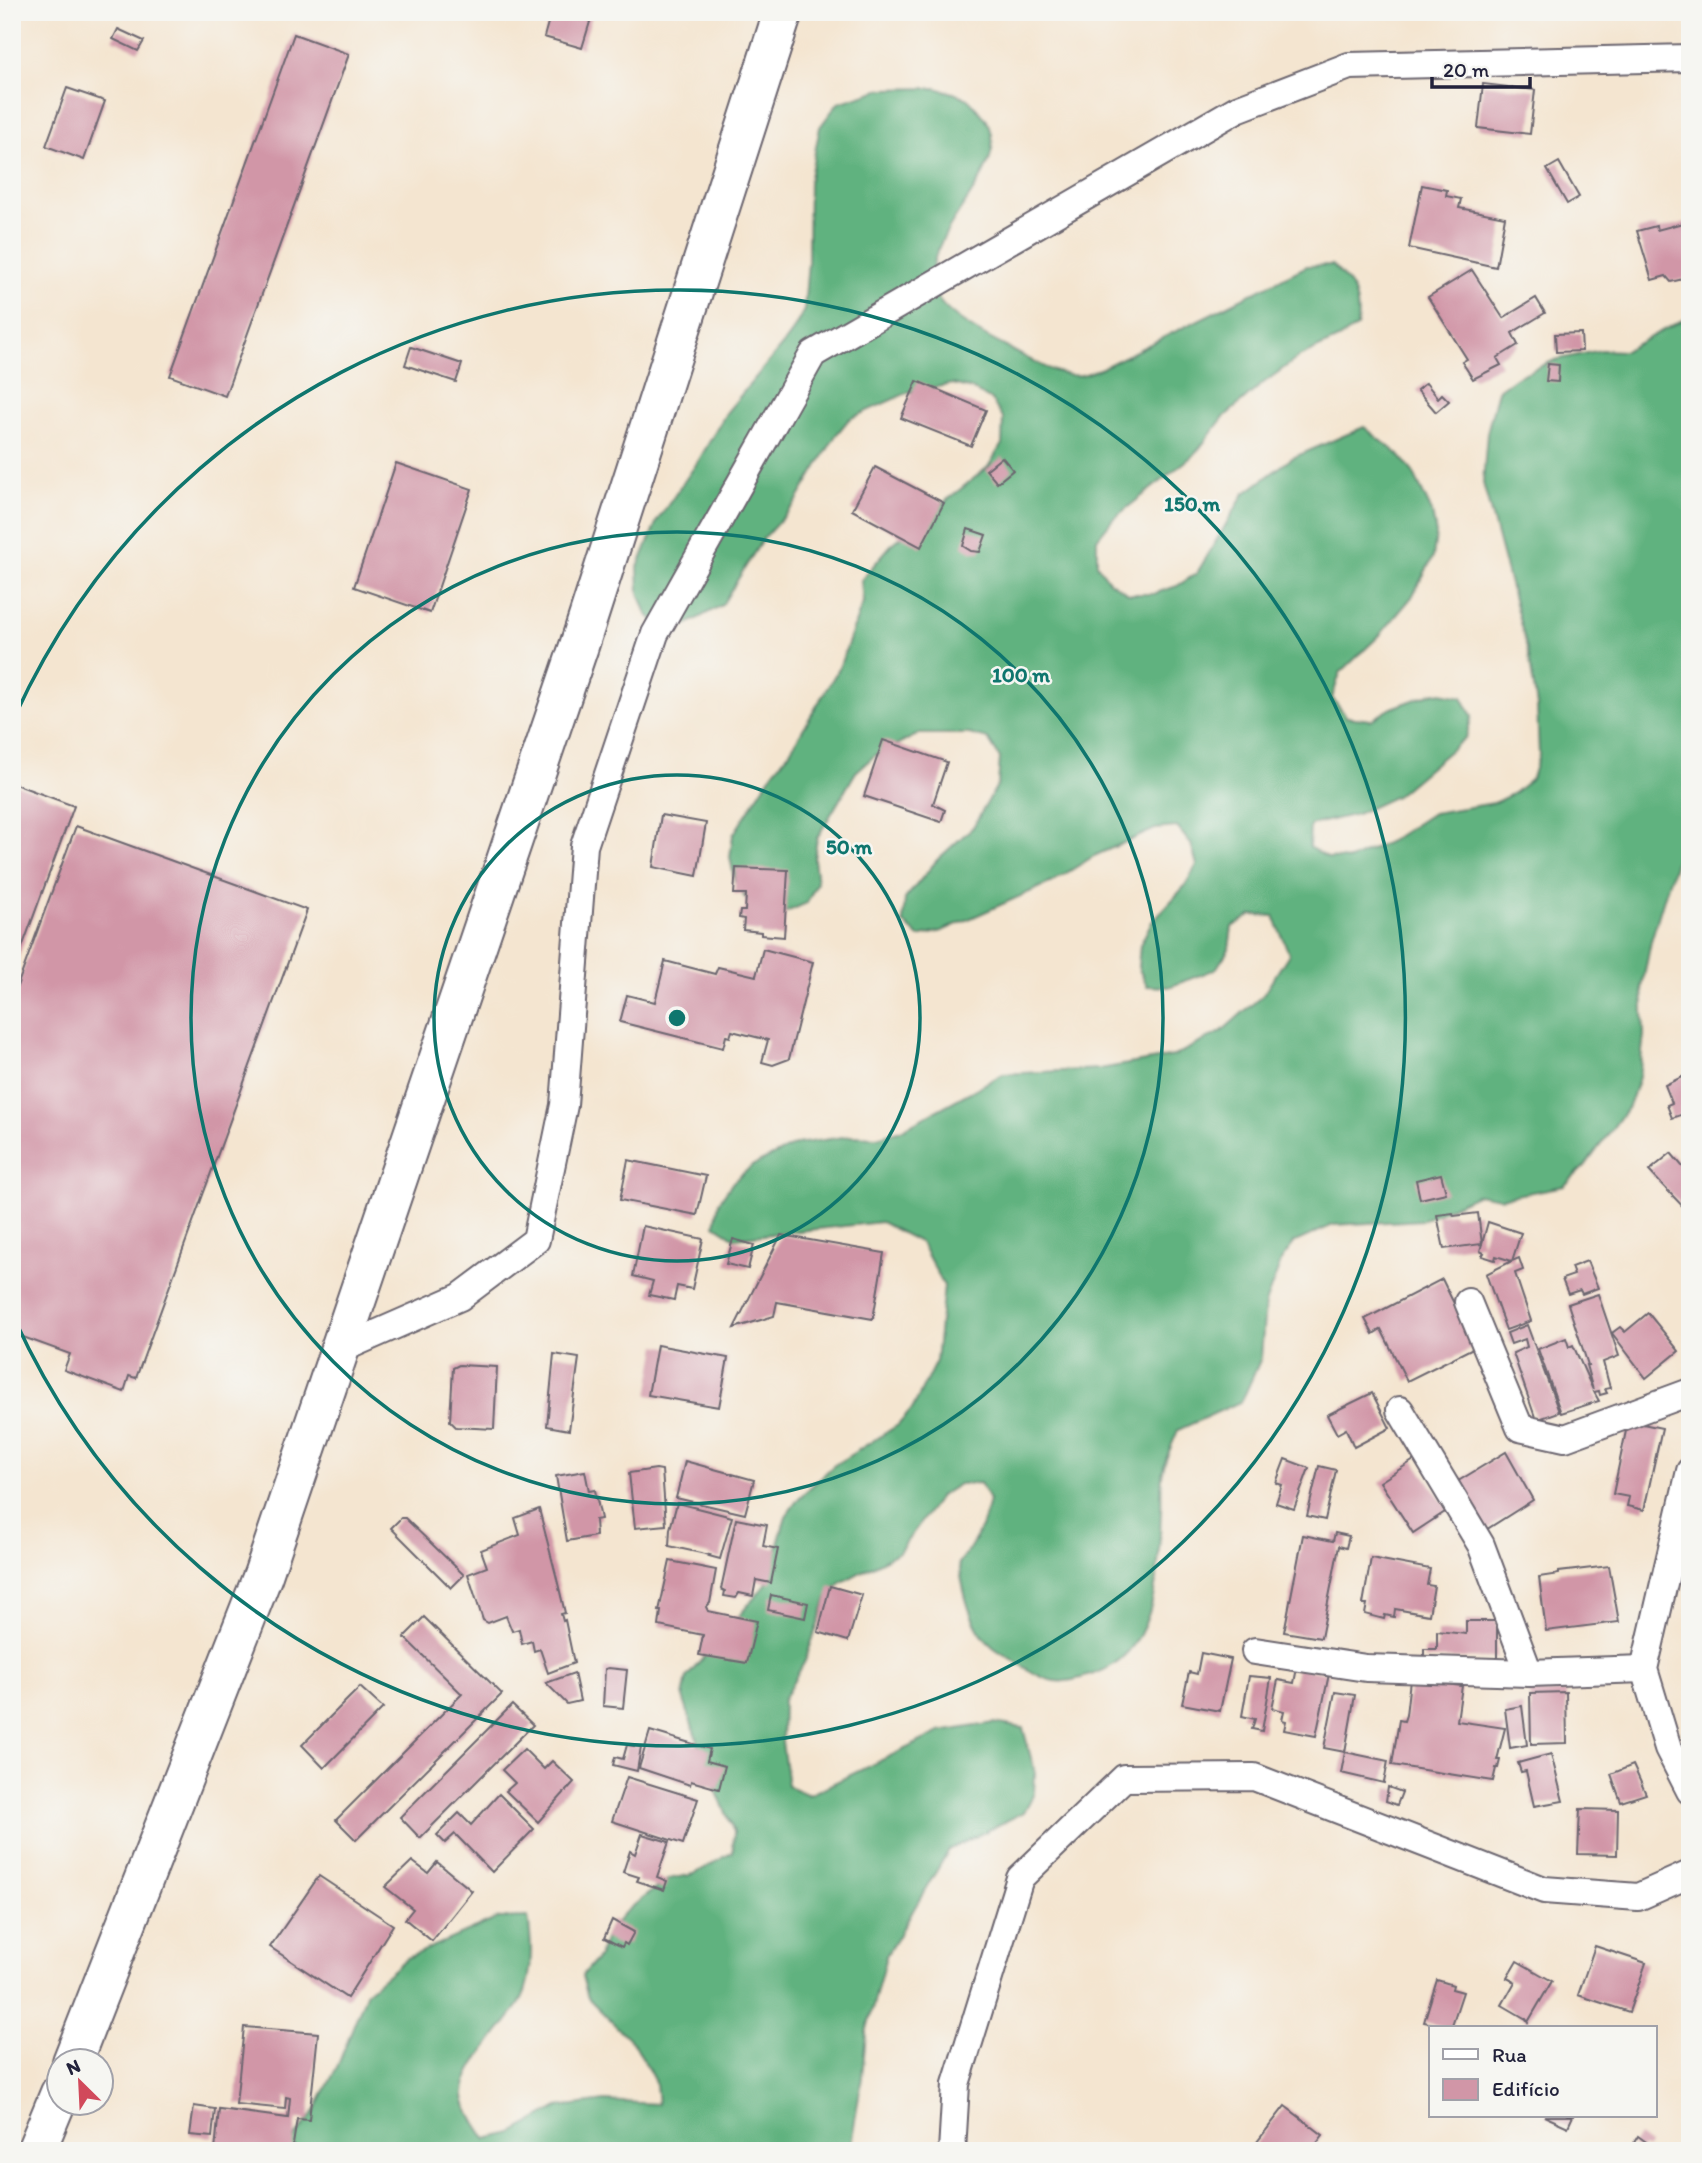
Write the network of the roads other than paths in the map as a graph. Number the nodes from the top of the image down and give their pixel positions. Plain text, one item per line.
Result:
1 (783, 12) edge
2 (1690, 58) edge
3 (1468, 1301) dead end
4 (339, 1350) junction
5 (1690, 1392) edge
6 (1400, 1410) dead end
7 (1690, 1471) edge
8 (1255, 1651) dead end
9 (1644, 1669) junction
10 (1529, 1673) junction
11 (1690, 1791) edge
12 (1690, 1874) edge
13 (77, 2048) edge
14 (50, 2118) edge
15 (36, 2151) edge
16 (951, 2151) edge

1 - 4 main road
2 - 4 street
3 - 5 street
4 - 13 main road
6 - 10 street
7 - 9 street
8 - 10 street
9 - 10 street
9 - 11 street
12 - 16 street
14 - 15 main road

